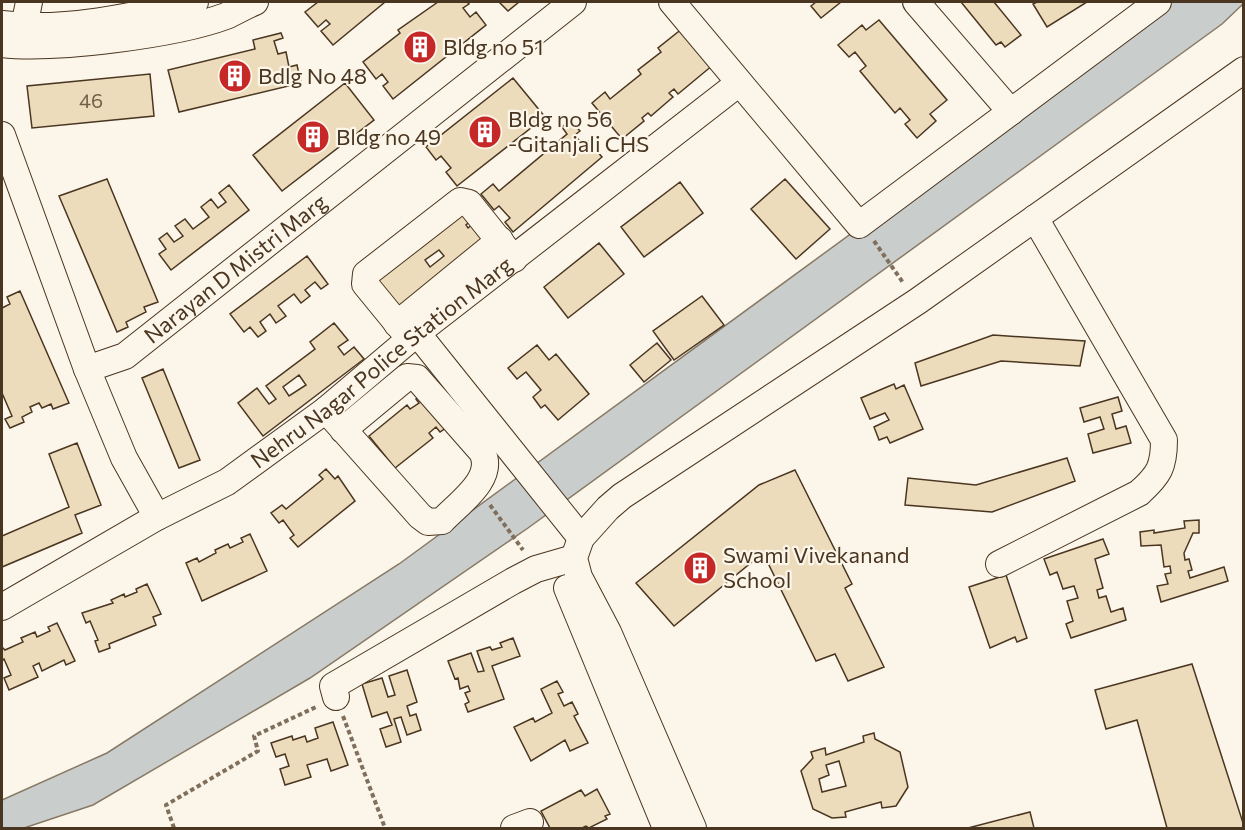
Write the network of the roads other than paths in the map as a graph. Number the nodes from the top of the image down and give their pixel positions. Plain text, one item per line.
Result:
1 (29, 2) edge
2 (255, 2) edge
3 (573, 2) edge
4 (672, 2) edge
5 (916, 2) edge
6 (1158, 2) edge
7 (184, 12) edge
8 (11, 35) edge
9 (1244, 70) edge
10 (739, 83) junction
11 (1011, 112) junction
12 (2, 135) edge
13 (1035, 218) junction
14 (507, 249) junction
15 (408, 332) junction
16 (87, 369) junction
17 (326, 410) junction
18 (467, 416) junction
19 (343, 430) junction
20 (492, 445) junction
21 (157, 517) junction
22 (571, 546) junction
23 (999, 564) dead end
24 (2, 607) edge
25 (336, 697) road end
26 (666, 828) edge
27 (693, 828) edge

1 - 8 street
2 - 7 street
3 - 16 street, Narayan D Mistri Marg
4 - 10 street
5 - 11 street
6 - 11 street
7 - 8 street
9 - 13 street
10 - 11 street
10 - 14 street, Nehru Nagar Police Station Marg
12 - 16 street
13 - 22 street
13 - 23 street
14 - 15 street, Nehru Nagar Police Station Marg
14 - 15 street
15 - 17 street, Nehru Nagar Police Station Marg
15 - 18 street
16 - 21 street
17 - 19 street
17 - 21 street, Nehru Nagar Police Station Marg
18 - 19 street
18 - 20 street
19 - 20 street
20 - 22 street
21 - 24 street, Nehru Nagar Police Station Marg
22 - 25 street
22 - 26 street
22 - 27 street

